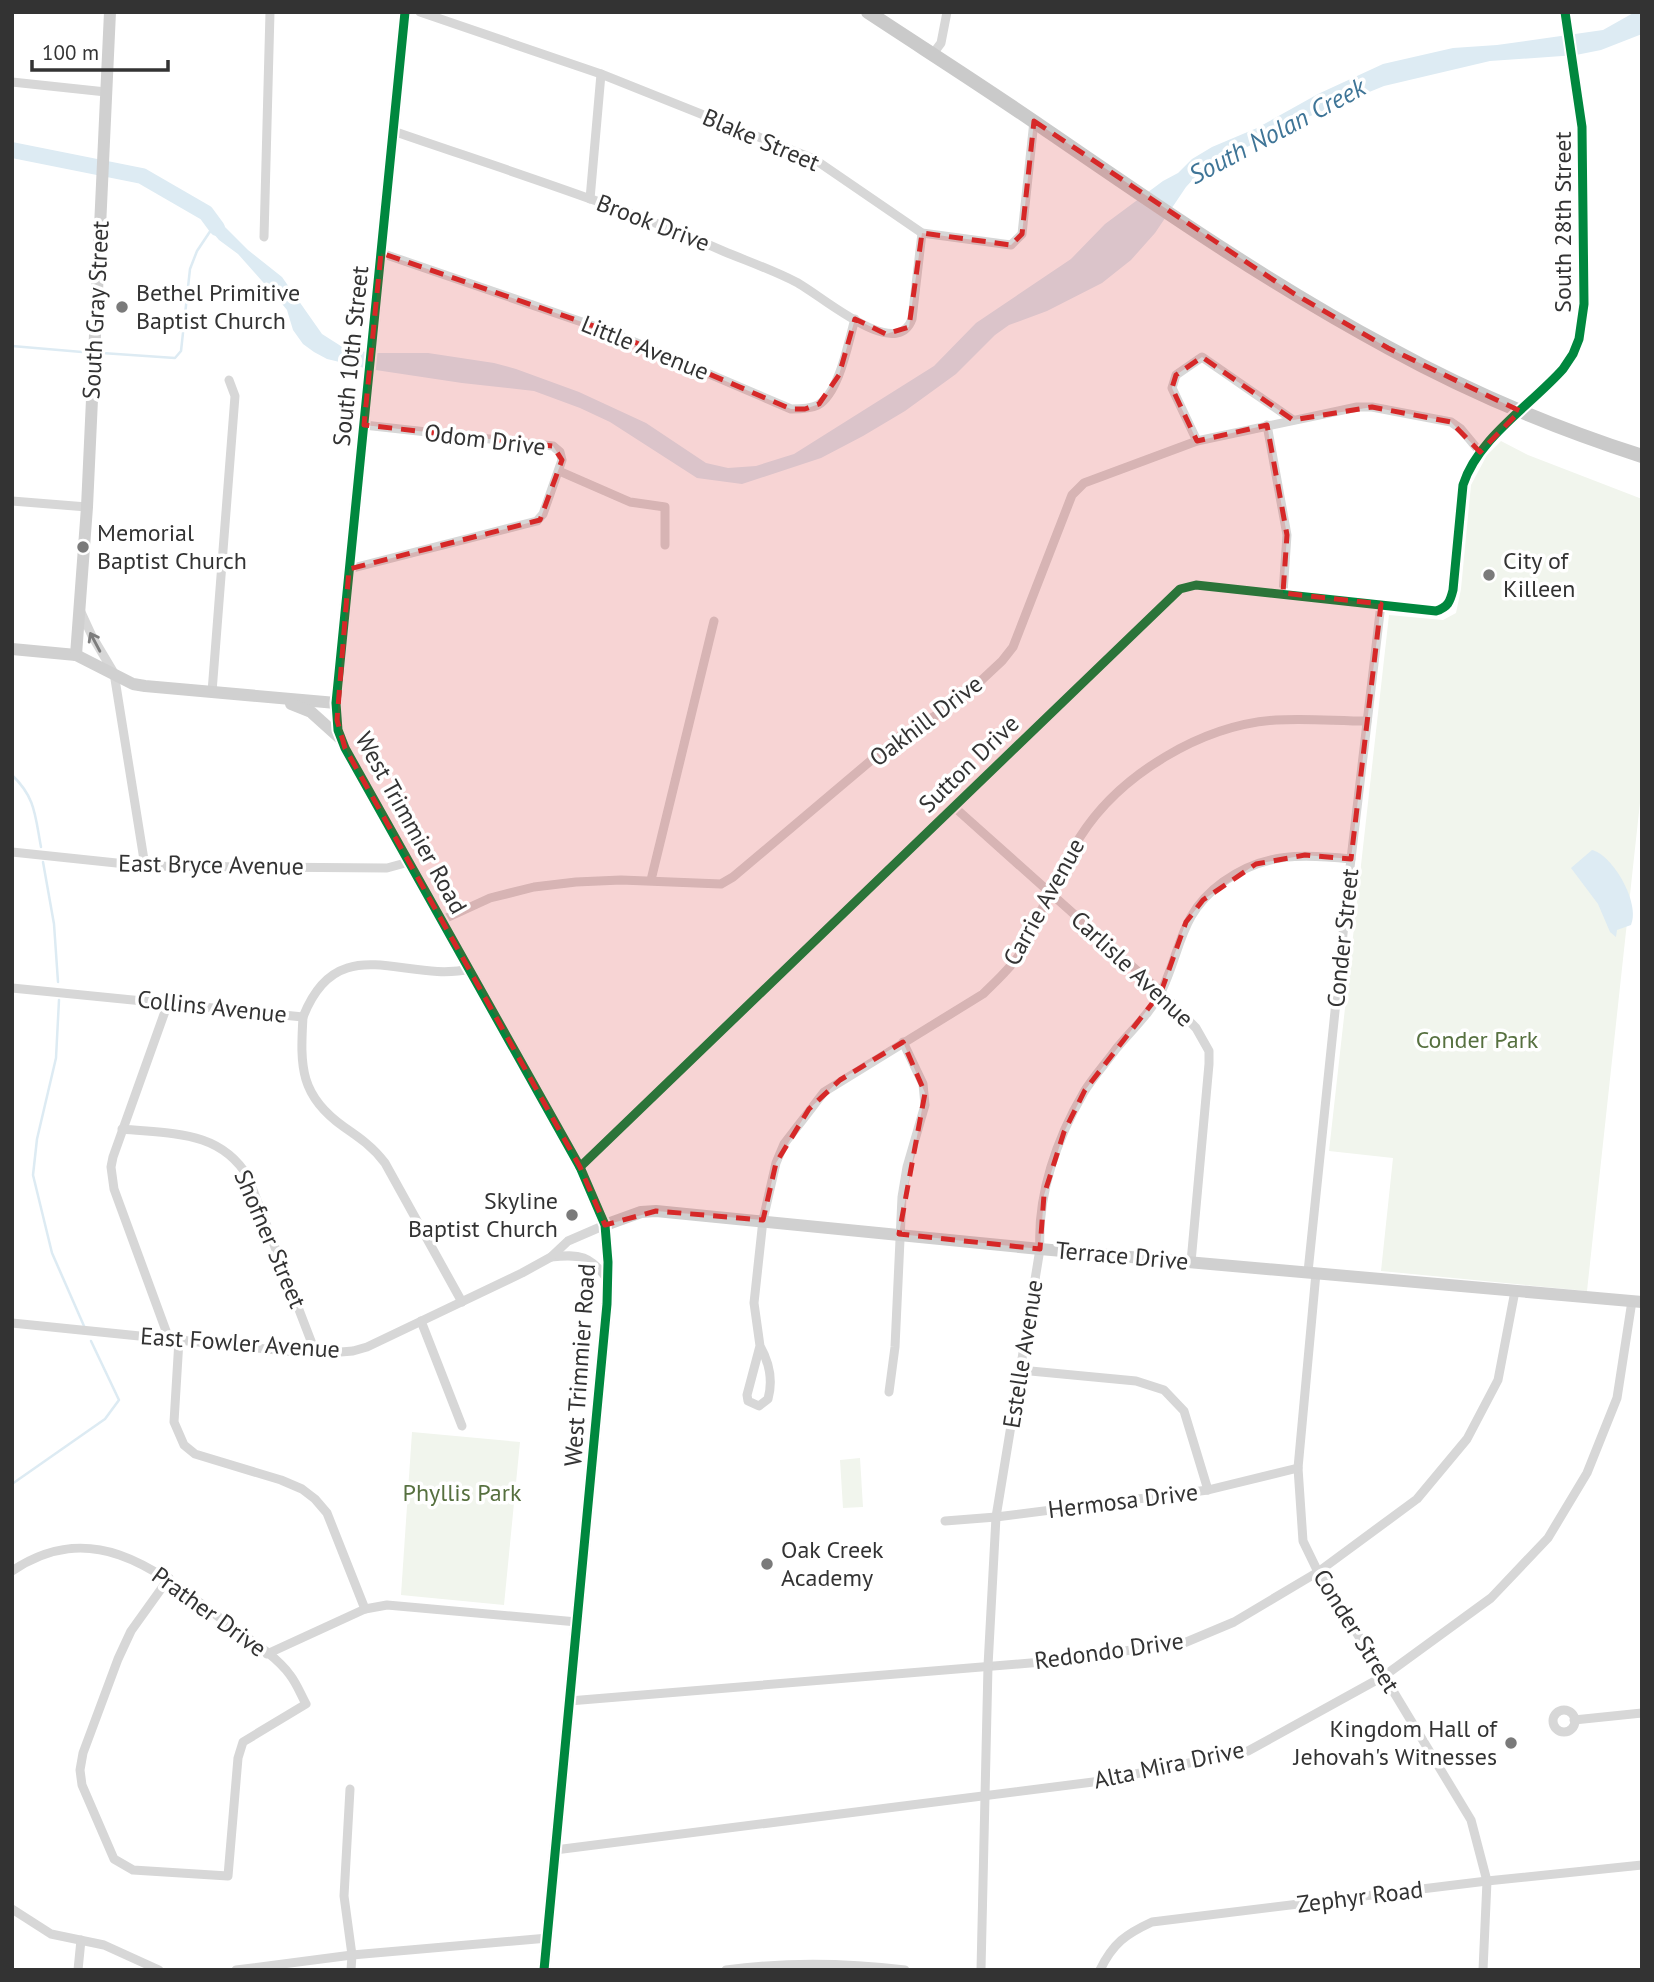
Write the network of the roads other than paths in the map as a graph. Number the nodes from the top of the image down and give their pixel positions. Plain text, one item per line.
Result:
1 (110, 12) edge
2 (270, 12) edge
3 (405, 12) edge
4 (420, 12) edge
5 (868, 12) edge
6 (947, 12) edge
7 (1566, 15) edge
8 (932, 55) junction
9 (601, 74) junction
10 (12, 82) edge
11 (106, 92) junction
12 (1034, 121) junction
13 (393, 131) junction
14 (590, 199) junction
15 (922, 233) junction
16 (264, 237) dead end
17 (381, 253) junction
18 (855, 319) junction
19 (229, 380) dead end
20 (1520, 411) junction
21 (1293, 419) junction
22 (364, 425) junction
23 (1267, 425) junction
24 (1197, 441) junction
25 (1480, 452) junction
26 (1641, 456) edge
27 (559, 471) junction
28 (12, 501) edge
29 (87, 507) junction
30 (665, 545) dead end
31 (349, 569) junction
32 (1283, 593) junction
33 (1381, 604) junction
34 (80, 608) junction
35 (714, 621) dead end
36 (12, 649) edge
37 (76, 655) junction
38 (114, 673) junction
39 (212, 692) junction
40 (275, 698) junction
41 (336, 704) junction
42 (1367, 722) junction
43 (341, 739) junction
44 (953, 806) junction
45 (12, 852) edge
46 (1351, 859) junction
47 (409, 862) junction
48 (145, 866) junction
49 (651, 880) junction
50 (1050, 893) junction
51 (442, 920) junction
52 (470, 969) junction
53 (12, 988) edge
54 (1161, 992) junction
55 (168, 1003) junction
56 (303, 1017) junction
57 (903, 1042) junction
58 (122, 1129) junction
59 (580, 1167) junction
60 (763, 1220) junction
61 (605, 1225) junction
62 (899, 1234) junction
63 (1040, 1249) junction
64 (551, 1256) junction
65 (1191, 1262) junction
66 (1312, 1272) junction
67 (608, 1280) junction
68 (1515, 1291) junction
69 (462, 1302) junction
70 (1637, 1302) edge
71 (422, 1321) junction
72 (12, 1324) edge
73 (174, 1340) junction
74 (760, 1346) junction
75 (316, 1354) junction
76 (1020, 1370) junction
77 (889, 1392) dead end
78 (462, 1426) dead end
79 (1298, 1468) junction
80 (1208, 1490) junction
81 (996, 1517) junction
82 (945, 1521) dead end
83 (12, 1571) edge
84 (1318, 1572) junction
85 (169, 1578) junction
86 (365, 1609) junction
87 (577, 1622) junction
88 (267, 1654) junction
89 (988, 1666) junction
90 (1384, 1676) junction
91 (569, 1701) junction
92 (1642, 1713) edge
93 (1574, 1720) dead end
94 (350, 1789) dead end
95 (984, 1797) junction
96 (555, 1850) junction
97 (1642, 1865) edge
98 (1487, 1881) junction
99 (12, 1909) edge
100 (548, 1938) junction
101 (81, 1940) junction
102 (352, 1955) junction
103 (78, 1970) edge
104 (159, 1970) edge
105 (236, 1970) edge
106 (351, 1970) edge
107 (544, 1970) edge
108 (726, 1970) edge
109 (905, 1970) edge
110 (981, 1970) edge
111 (1100, 1970) edge
112 (1483, 1970) edge

1 - 11 street, South Gray Street
2 - 16 street
3 - 13 street, South 10th Street
4 - 9 street, Blake Street
5 - 8 main road
6 - 8 street
7 - 20 street, South 28th Street
8 - 12 main road
9 - 14 street
9 - 15 street, Blake Street
10 - 11 street
11 - 29 street, South Gray Street
12 - 15 street, Blake Street
12 - 20 main road
13 - 14 street, Brook Drive
13 - 17 street, South 10th Street
14 - 18 street, Brook Drive
15 - 18 street, Brook Drive
17 - 18 street, Little Avenue
17 - 22 street, South 10th Street
19 - 39 street
20 - 25 street
20 - 26 main road
21 - 23 street, Oakhill Drive
21 - 24 street
21 - 25 street, Oakhill Drive
22 - 27 street, Odom Drive
22 - 31 street, South 10th Street
23 - 24 street, Oakhill Drive
23 - 32 street
24 - 49 street, Oakhill Drive
25 - 33 street, Sutton Drive
27 - 30 street, Odom Drive
27 - 31 street
28 - 29 street
29 - 34 street, South Gray Street
31 - 41 street, South 10th Street
32 - 33 street, Sutton Drive
32 - 44 street, Sutton Drive
33 - 42 street, Conder Street
34 - 37 street, South Gray Street
38 -> 34 street, South Gray Street
35 - 49 street
36 - 37 street
37 - 38 street
38 - 39 street
38 - 48 street, South Gray Street
39 - 40 street
40 - 41 street
40 - 43 street
41 - 43 street, West Trimmier Road
42 - 46 street, Conder Street
42 - 50 street, Carrie Avenue
43 - 47 street, West Trimmier Road
44 - 50 street, Carlisle Avenue
44 - 59 street, Sutton Drive
45 - 48 street, East Bryce Avenue
46 - 54 street, Estelle Avenue
46 - 66 street, Conder Street
47 - 48 street, East Bryce Avenue
47 - 51 street, West Trimmier Road
49 - 51 street, Oakhill Drive
50 - 54 street, Carlisle Avenue
50 - 57 street, Carrie Avenue
51 - 52 street, West Trimmier Road
52 - 56 street, Collins Avenue
52 - 59 street, West Trimmier Road
53 - 55 street, Collins Avenue
54 - 63 street, Estelle Avenue
54 - 65 street, Carlisle Avenue
55 - 56 street, Collins Avenue
55 - 58 street
56 - 69 street
57 - 60 street, Carrie Avenue
57 - 62 street
58 - 73 street
58 - 75 street, Shofner Street
59 - 61 street, West Trimmier Road
60 - 61 street, Terrace Drive
60 - 62 street, Terrace Drive
60 - 74 street, Carrie Avenue
61 - 64 street, East Fowler Avenue
61 - 67 street, West Trimmier Road
62 - 63 street, Terrace Drive
62 - 77 street
63 - 65 street, Terrace Drive
63 - 76 street, Estelle Avenue
64 - 67 street
64 - 69 street, East Fowler Avenue
65 - 66 street, Terrace Drive
66 - 68 street, Terrace Drive
66 - 79 street, Conder Street
67 - 87 street, West Trimmier Road
68 - 70 street, Terrace Drive
68 - 84 street, Redondo Drive
69 - 71 street, East Fowler Avenue
70 - 90 street, Alta Mira Drive
71 - 75 street, East Fowler Avenue
71 - 78 street
72 - 73 street, East Fowler Avenue
73 - 75 street, East Fowler Avenue
73 - 86 street
74 - 74 street
76 - 80 street
76 - 81 street, Estelle Avenue
79 - 80 street, Hermosa Drive
79 - 84 street, Conder Street
80 - 81 street, Hermosa Drive
81 - 82 street, Hermosa Drive
81 - 89 street, Estelle Avenue
83 - 85 street, Prather Drive
84 - 89 street, Redondo Drive
84 - 90 street, Conder Street
85 - 88 street, Prather Drive
85 - 88 street, Prather Drive
86 - 87 street
86 - 88 street
87 - 91 street, West Trimmier Road
89 - 91 street, Redondo Drive
89 - 95 street, Estelle Avenue
90 - 95 street, Alta Mira Drive
90 - 98 street, Conder Street
91 - 96 street, West Trimmier Road
92 - 93 street
94 - 102 street
95 - 96 street, Alta Mira Drive
95 - 110 street, Estelle Avenue
96 - 100 street, West Trimmier Road
97 - 98 street, Zephyr Road
98 - 111 street, Zephyr Road
98 - 112 street, Conder Street
99 - 101 street
100 - 102 street
100 - 107 street, West Trimmier Road
101 - 103 street
101 - 104 street
102 - 105 street
102 - 106 street
108 - 109 street

